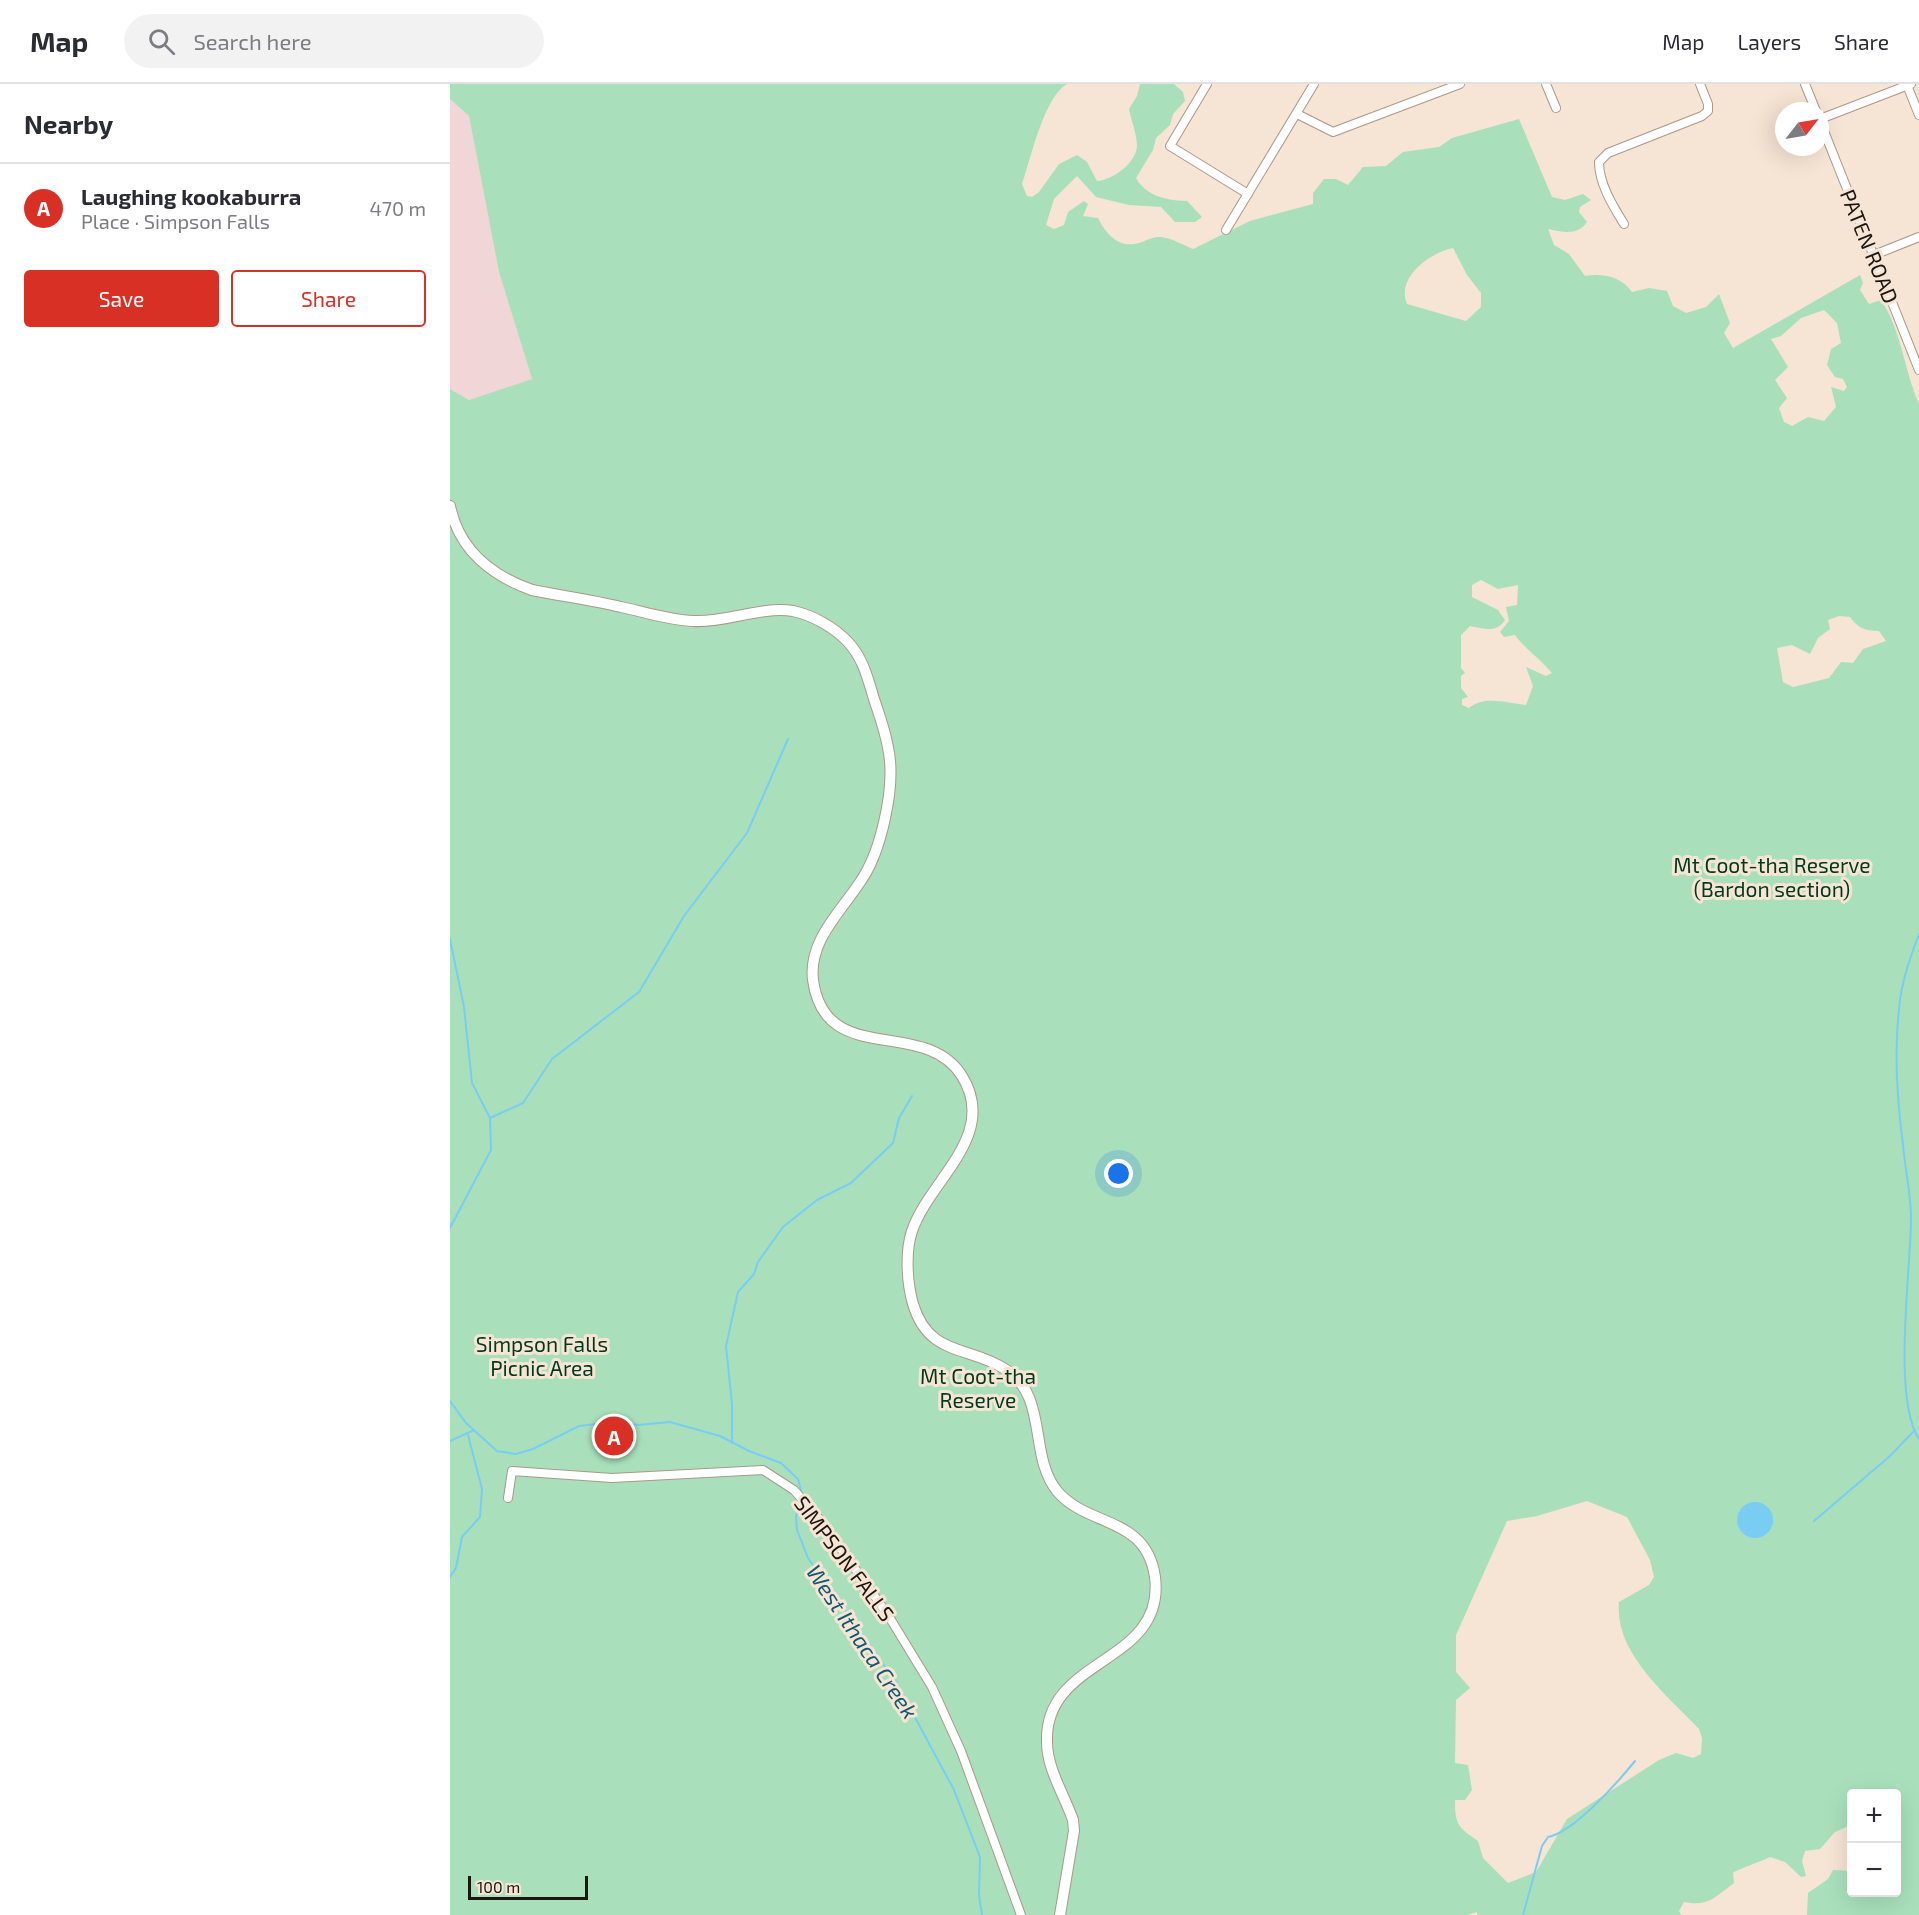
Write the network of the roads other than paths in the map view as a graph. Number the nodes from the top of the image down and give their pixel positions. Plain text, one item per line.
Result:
1 (1207, 84) edge
2 (1314, 84) edge
3 (1460, 84) edge
4 (1546, 84) edge
5 (1700, 84) edge
6 (1805, 84) edge
7 (1909, 85) edge
8 (1812, 102) edge
9 (1556, 108) dead end
10 (1297, 114) junction
11 (1919, 115) edge
12 (1829, 116) edge
13 (1829, 142) edge
14 (1248, 194) junction
15 (1624, 224) dead end
16 (1226, 230) dead end
17 (1919, 237) edge
18 (1874, 255) junction
19 (1919, 370) edge
20 (450, 506) edge
21 (508, 1498) dead end
22 (1020, 1915) edge
23 (1060, 1915) edge

1 - 14 street
2 - 10 street
3 - 10 street
4 - 9 street
5 - 15 street
6 - 8 street
7 - 11 street
7 - 12 street
10 - 14 street
13 - 18 street, PATEN ROAD
14 - 16 street
17 - 18 street
18 - 19 street, PATEN ROAD
20 - 23 main road
21 - 22 street, SIMPSON FALLS

